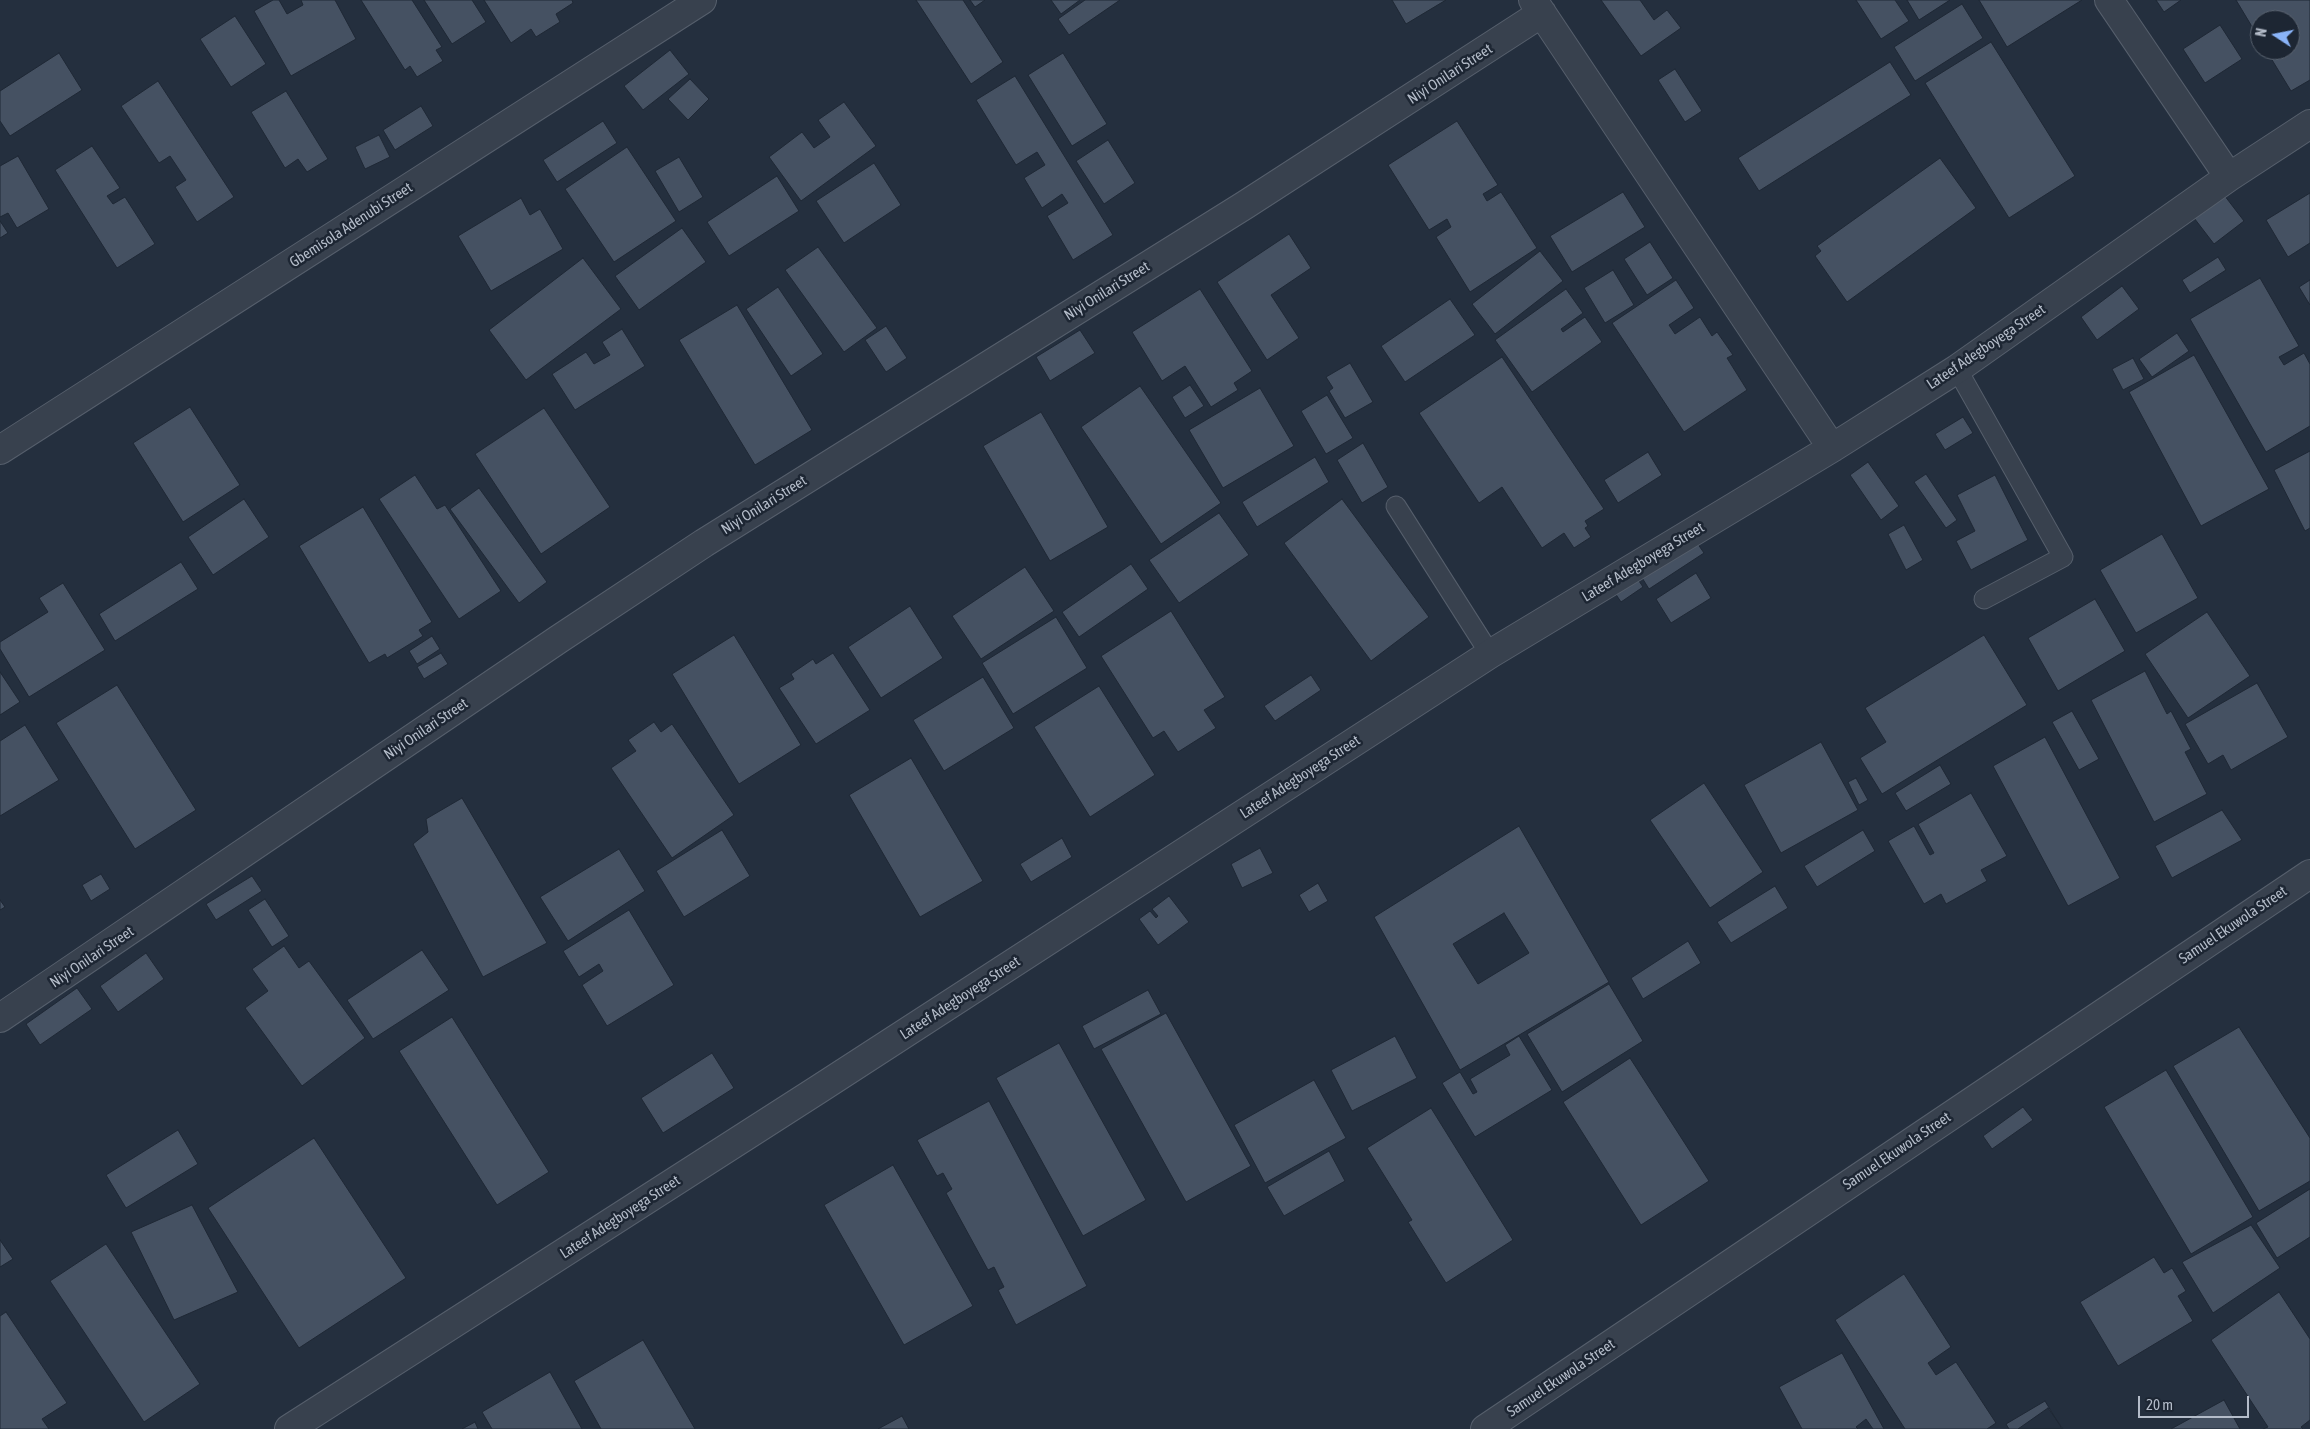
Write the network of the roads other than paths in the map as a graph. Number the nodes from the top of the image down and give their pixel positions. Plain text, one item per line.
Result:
1 (702, 0) edge
2 (2109, 0) edge
3 (1537, 7) edge
4 (2310, 124) edge
5 (2229, 177) junction
6 (1957, 369) junction
7 (1832, 448) junction
8 (0, 450) edge
9 (1396, 506) dead end
10 (1984, 599) dead end
11 (1490, 654) junction
12 (2310, 874) edge
13 (0, 1018) edge
14 (289, 1429) edge
15 (1485, 1429) edge

1 - 8 street, Gbemisola Adenubi Street
2 - 5 street
3 - 7 street
3 - 13 street, Niyi Onilari Street
4 - 5 street, Lateef Adegboyega Street
5 - 6 street, Lateef Adegboyega Street
6 - 7 street, Lateef Adegboyega Street
6 - 10 lane
7 - 11 street, Lateef Adegboyega Street
9 - 11 lane
11 - 14 street, Lateef Adegboyega Street
12 - 15 street, Samuel Ekuwola Street

